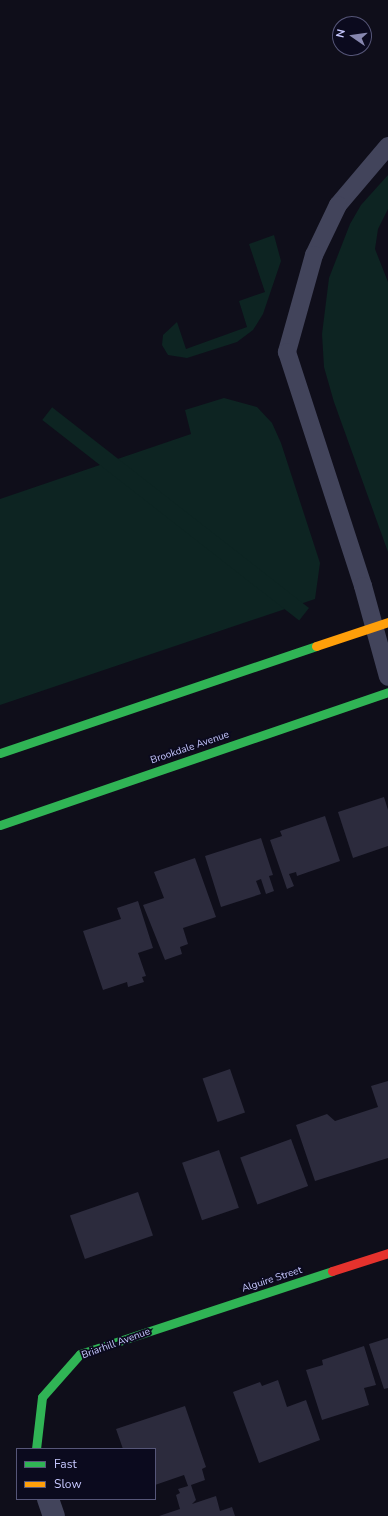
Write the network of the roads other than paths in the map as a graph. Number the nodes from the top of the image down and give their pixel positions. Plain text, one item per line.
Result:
1 (388, 146) edge
2 (381, 624) edge
3 (388, 677) edge
4 (388, 692) edge
5 (0, 753) edge
6 (0, 825) edge
7 (388, 1253) edge
8 (163, 1327) joint
9 (36, 1448) edge
10 (48, 1500) edge
11 (54, 1516) edge

1 - 2 lane
2 - 3 lane
2 - 5 main road
4 - 6 main road, Brookdale Avenue
7 - 8 main road, Alguire Street
8 - 9 main road, Briarhill Avenue
10 - 11 street

